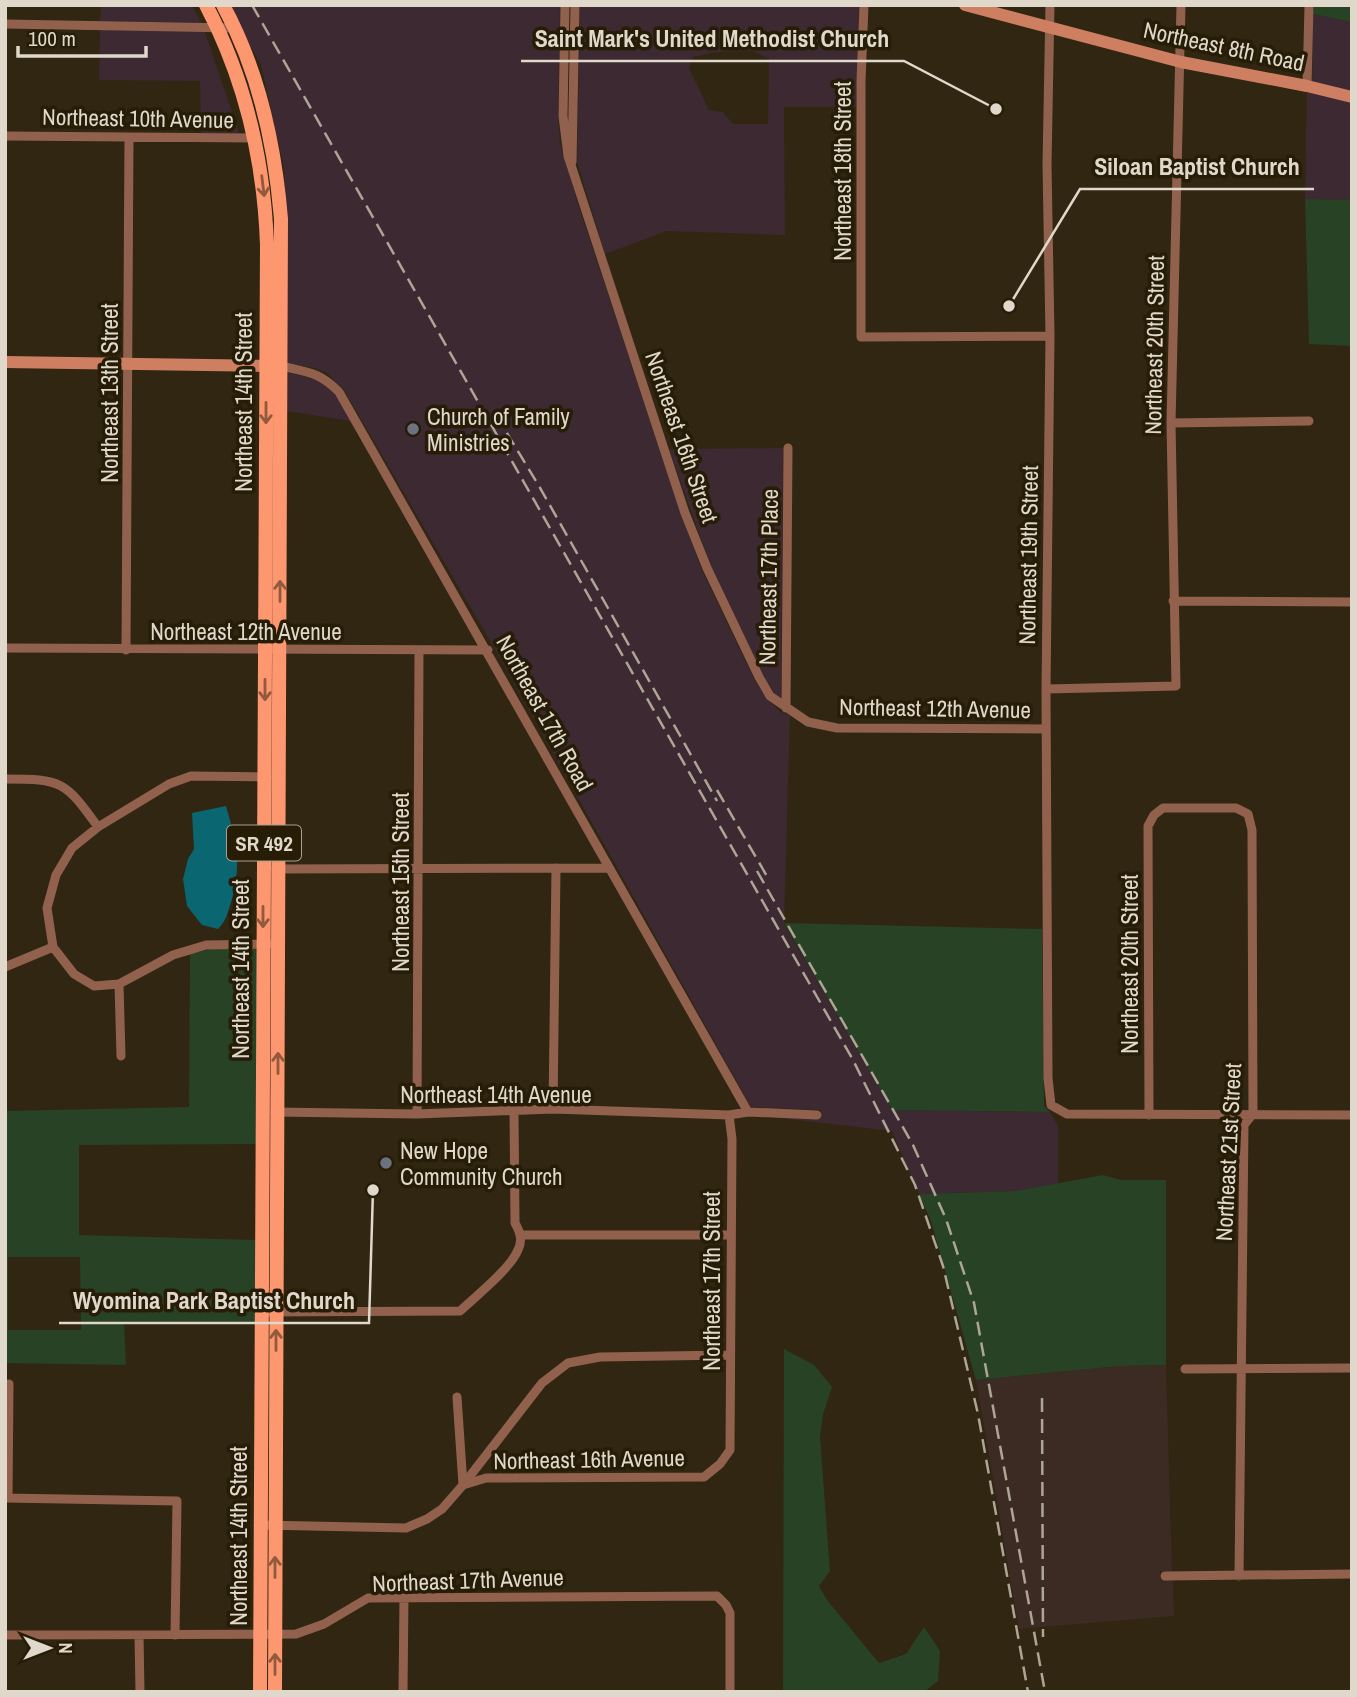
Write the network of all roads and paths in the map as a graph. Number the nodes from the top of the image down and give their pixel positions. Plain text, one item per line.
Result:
1 (206, 5) edge
2 (223, 5) edge
3 (565, 5) edge
4 (575, 5) edge
5 (864, 5) edge
6 (965, 5) edge
7 (1050, 5) edge
8 (1181, 5) edge
9 (1309, 5) edge
10 (5, 24) edge
11 (1050, 26) junction
12 (218, 28) junction
13 (234, 28) junction
14 (1181, 62) junction
15 (569, 70) junction
16 (1307, 86) junction
17 (1352, 97) edge
18 (563, 108) junction
19 (574, 109) junction
20 (5, 136) edge
21 (129, 137) junction
22 (255, 138) junction
23 (271, 138) junction
24 (572, 163) junction
25 (1050, 336) junction
26 (5, 362) edge
27 (129, 363) junction
28 (274, 366) junction
29 (1309, 421) dead end
30 (1171, 423) junction
31 (788, 447) dead end
32 (1173, 601) junction
33 (1352, 601) edge
34 (5, 648) edge
35 (125, 650) junction
36 (272, 650) junction
37 (419, 650) junction
38 (488, 650) junction
39 (1176, 686) joint
40 (1046, 689) junction
41 (786, 708) junction
42 (1046, 729) junction
43 (272, 777) junction
44 (5, 779) edge
45 (1248, 814) joint
46 (98, 828) junction
47 (419, 867) junction
48 (556, 868) junction
49 (609, 868) junction
50 (264, 869) junction
51 (279, 869) junction
52 (271, 944) junction
53 (53, 947) junction
54 (5, 967) edge
55 (120, 984) junction
56 (121, 1056) dead end
57 (553, 1109) junction
58 (514, 1111) junction
59 (270, 1112) junction
60 (748, 1112) junction
61 (417, 1114) junction
62 (1253, 1114) junction
63 (729, 1115) junction
64 (817, 1115) dead end
65 (1149, 1115) junction
66 (1352, 1115) edge
67 (521, 1235) junction
68 (729, 1235) junction
69 (269, 1312) junction
70 (730, 1355) junction
71 (1352, 1368) edge
72 (1185, 1369) dead end
73 (1239, 1370) junction
74 (9, 1384) dead end
75 (457, 1397) dead end
76 (720, 1464) joint
77 (463, 1485) junction
78 (7, 1498) edge
79 (268, 1525) junction
80 (1352, 1574) edge
81 (1165, 1576) dead end
82 (1238, 1576) junction
83 (404, 1596) junction
84 (175, 1634) junction
85 (5, 1635) edge
86 (139, 1635) junction
87 (268, 1635) junction
88 (140, 1692) edge
89 (260, 1692) edge
90 (275, 1692) edge
91 (403, 1692) edge
92 (730, 1692) edge

1 - 12 main road, Northeast 14th Street / SR 492
2 - 13 main road, Northeast 14th Street / SR 492
3 - 15 street, Northeast 16th Street
4 - 15 street, Northeast 16th Street
5 - 25 street, Northeast 18th Street
6 - 11 main road, Northeast 8th Road
7 - 11 street, Northeast 19th Street
8 - 14 street, Northeast 20th Street
9 - 16 street
10 - 12 street
11 - 14 main road, Northeast 8th Road
11 - 25 street, Northeast 19th Street
12 - 13 street
12 - 22 main road, Northeast 14th Street / SR 492
13 - 23 main road, Northeast 14th Street / SR 492
14 - 16 main road, Northeast 8th Road
14 - 30 street, Northeast 20th Street
15 - 18 street, Northeast 16th Street
15 - 19 street, Northeast 16th Street
16 - 17 main road, Northeast 8th Road
18 - 19 street
18 - 24 street, Northeast 16th Street
19 - 24 street, Northeast 16th Street
20 - 21 street, Northeast 10th Avenue
21 - 22 street, Northeast 10th Avenue
21 - 27 street, Northeast 13th Street
22 - 23 street, Northeast 10th Avenue
22 -> 28 main road, Northeast 14th Street / SR 492
23 - 28 main road, Northeast 14th Street / SR 492
24 - 41 street, Northeast 16th Street
25 - 40 street, Northeast 19th Street
26 - 27 main road
27 - 28 main road
27 - 35 street, Northeast 13th Street
28 - 36 main road, Northeast 14th Street / SR 492
28 - 38 street, Northeast 17th Road
29 - 30 street
30 - 32 street, Northeast 20th Street
31 - 41 street, Northeast 17th Place
32 - 33 street
32 - 39 street, Northeast 20th Street
34 - 35 street, Northeast 12th Avenue
35 - 36 street, Northeast 12th Avenue
36 - 37 street, Northeast 12th Avenue
36 - 43 main road, Northeast 14th Street / SR 492
37 - 38 street, Northeast 12th Avenue
37 - 47 street, Northeast 15th Street
38 - 49 street, Northeast 17th Road
39 - 40 street, Northeast 12th Avenue
40 - 42 street, Northeast 19th Street
41 - 42 street, Northeast 12th Avenue
42 - 65 street, Northeast 19th Street
43 - 46 street
43 - 50 main road, Northeast 14th Street / SR 492
43 - 51 main road, Northeast 14th Street / SR 492
44 - 46 street
45 - 62 street, Northeast 21st Street
45 - 65 street, Northeast 20th Street
46 - 53 street
47 - 48 street
47 - 51 street
47 - 61 street, Northeast 15th Street
48 - 49 street
48 - 57 street
49 - 60 street, Northeast 17th Road
50 - 51 street
50 -> 52 main road, Northeast 14th Street / SR 492
51 - 52 main road, Northeast 14th Street / SR 492
52 - 55 street
52 - 59 main road, Northeast 14th Street / SR 492
53 - 54 street
53 - 55 street
55 - 56 street
57 - 58 street, Northeast 14th Avenue
57 - 63 street, Northeast 14th Avenue
58 - 61 street, Northeast 14th Avenue
58 - 67 street
59 - 61 street, Northeast 14th Avenue
59 - 69 main road, Northeast 14th Street / SR 492
60 - 63 street
60 - 64 street
62 - 65 street
62 - 66 street
62 - 73 street, Northeast 21st Street
63 - 68 street, Northeast 17th Street
67 - 68 street
67 - 69 street
68 - 70 street, Northeast 17th Street
69 - 79 main road, Northeast 14th Street / SR 492
70 - 76 street, Northeast 17th Street
70 - 77 street
71 - 73 street
72 - 73 street
73 - 82 street, Northeast 21st Street
74 - 78 street
75 - 77 street
76 - 77 street, Northeast 16th Avenue
77 - 79 street, Northeast 16th Avenue
78 - 84 street
79 - 87 main road, Northeast 14th Street / SR 492
80 - 82 street
81 - 82 street
83 - 87 street, Northeast 17th Avenue
83 - 91 street
83 - 92 street, Northeast 17th Avenue
84 - 86 street, Northeast 17th Avenue
84 - 87 street, Northeast 17th Avenue
85 - 86 street, Northeast 17th Avenue
86 - 88 street
87 - 89 main road, Northeast 14th Street / SR 492
90 -> 87 main road, Northeast 14th Street / SR 492

